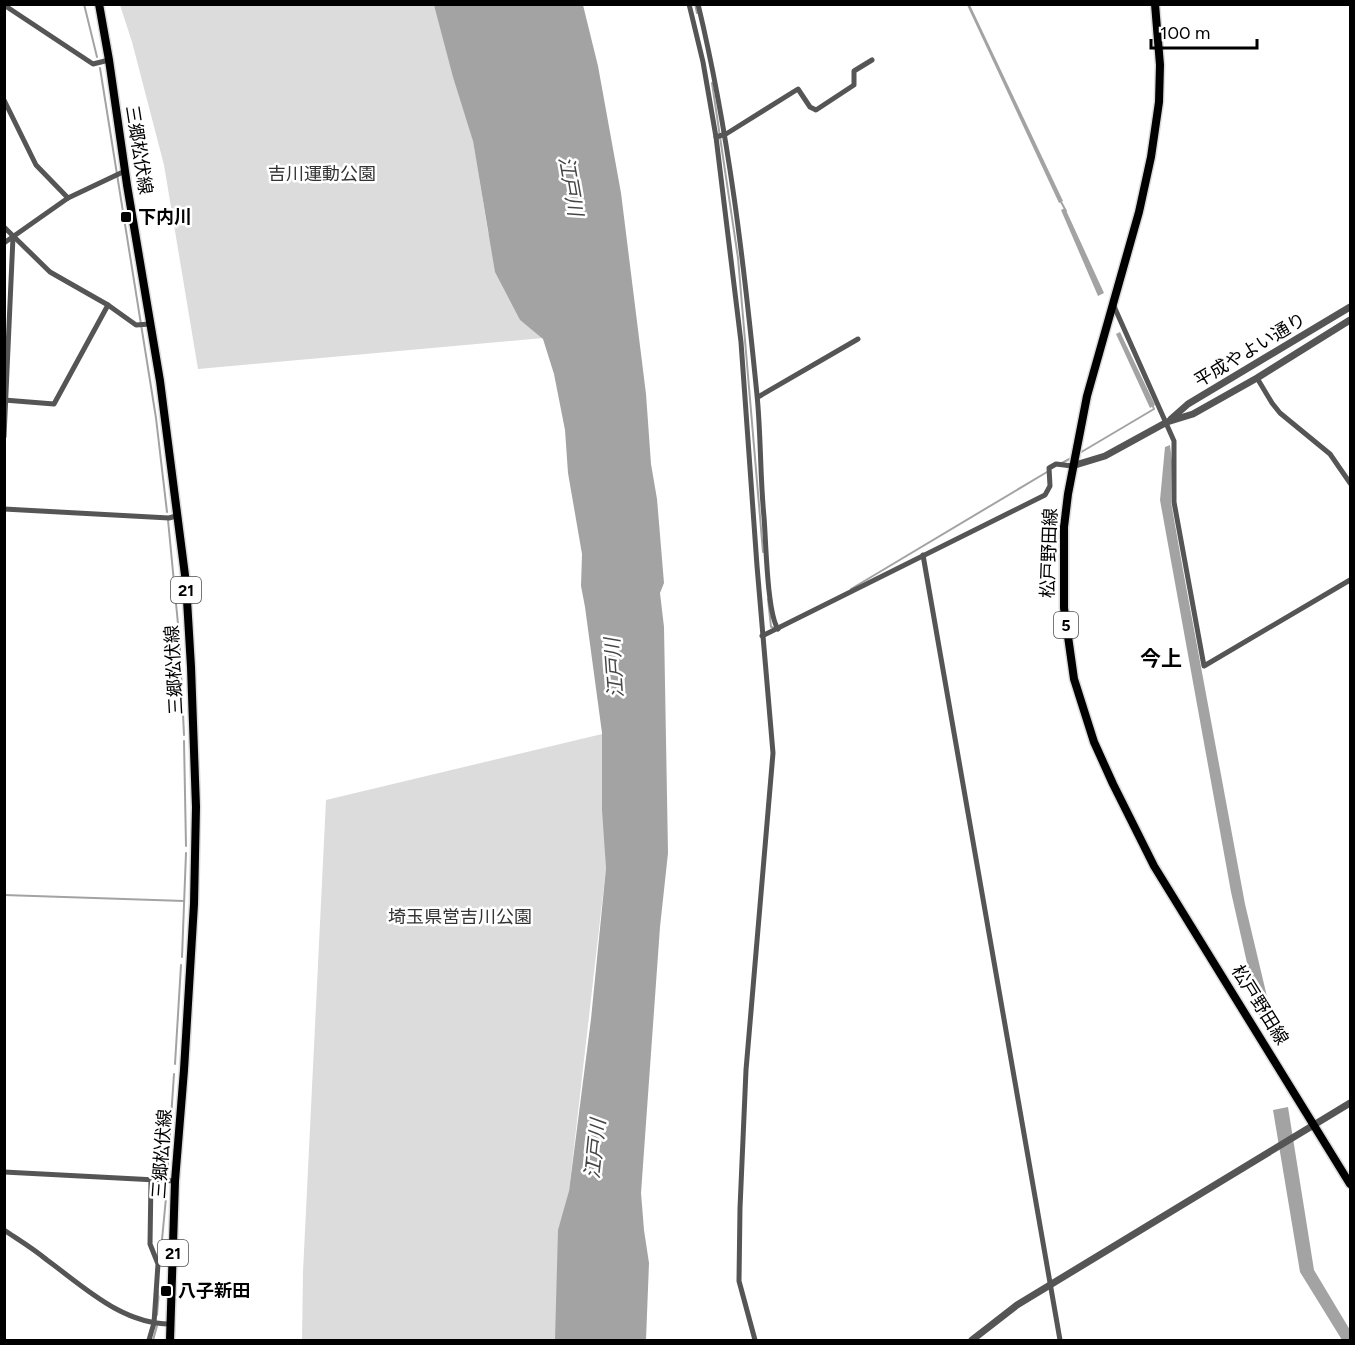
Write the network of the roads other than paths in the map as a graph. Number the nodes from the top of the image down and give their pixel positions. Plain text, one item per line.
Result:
1 (99, 4) edge
2 (689, 4) edge
3 (698, 4) edge
4 (1155, 4) edge
5 (4, 5) edge
6 (110, 60) junction
7 (872, 60) dead end
8 (4, 100) edge
9 (726, 134) junction
10 (717, 137) junction
11 (119, 174) junction
12 (68, 198) junction
13 (4, 227) edge
14 (13, 237) junction
15 (4, 243) edge
16 (1113, 304) junction
17 (108, 305) junction
18 (1350, 307) edge
19 (1350, 320) edge
20 (148, 324) junction
21 (858, 339) dead end
22 (1257, 378) junction
23 (758, 397) junction
24 (5, 400) edge
25 (1167, 422) junction
26 (4, 437) edge
27 (1072, 466) junction
28 (1350, 483) edge
29 (4, 509) edge
30 (176, 516) junction
31 (923, 555) junction
32 (1350, 580) edge
33 (778, 629) junction
34 (762, 636) junction
35 (1350, 1103) edge
36 (1314, 1125) junction
37 (4, 1172) edge
38 (151, 1179) junction
39 (175, 1181) junction
40 (1350, 1185) edge
41 (4, 1230) edge
42 (1050, 1285) junction
43 (154, 1323) junction
44 (170, 1324) junction
45 (149, 1341) edge
46 (170, 1341) edge
47 (755, 1341) edge
48 (972, 1341) edge
49 (1060, 1341) edge

1 - 6 main road, 三郷松伏線 / 21
2 - 10 street
3 - 9 street
4 - 16 main road, 松戸野田線 / 5
5 - 6 street
6 - 11 main road, 三郷松伏線 / 21
7 - 9 street
8 - 12 street
9 - 10 street
9 - 23 street
10 - 34 street
11 - 12 street
11 - 20 main road, 三郷松伏線 / 21
12 - 14 street
13 - 14 street
14 - 15 street
14 - 17 street
14 - 24 street
16 - 25 street
16 - 27 main road, 松戸野田線 / 5
17 - 20 street
17 - 24 street
18 - 25 street, 平成やよい通り
19 - 22 street, 平成やよい通り
20 - 30 main road, 三郷松伏線 / 21
21 - 23 street
22 - 25 street, 平成やよい通り
22 - 28 street
23 - 33 street
24 - 26 street
25 - 27 street, 平成やよい通り
25 - 32 street
27 - 31 street
27 - 36 main road, 松戸野田線 / 5
29 - 30 street
30 - 39 main road, 三郷松伏線 / 21
31 - 33 street
31 - 42 street
33 - 34 street
34 - 47 street
35 - 36 street
36 - 40 main road, 松戸野田線 / 5
36 - 42 street
37 - 38 street
38 - 39 street
38 - 43 street
39 - 44 main road, 三郷松伏線 / 21
41 - 43 street
42 - 48 street
42 - 49 street
43 - 44 street
43 - 45 street
44 - 46 main road, 三郷松伏線 / 21

